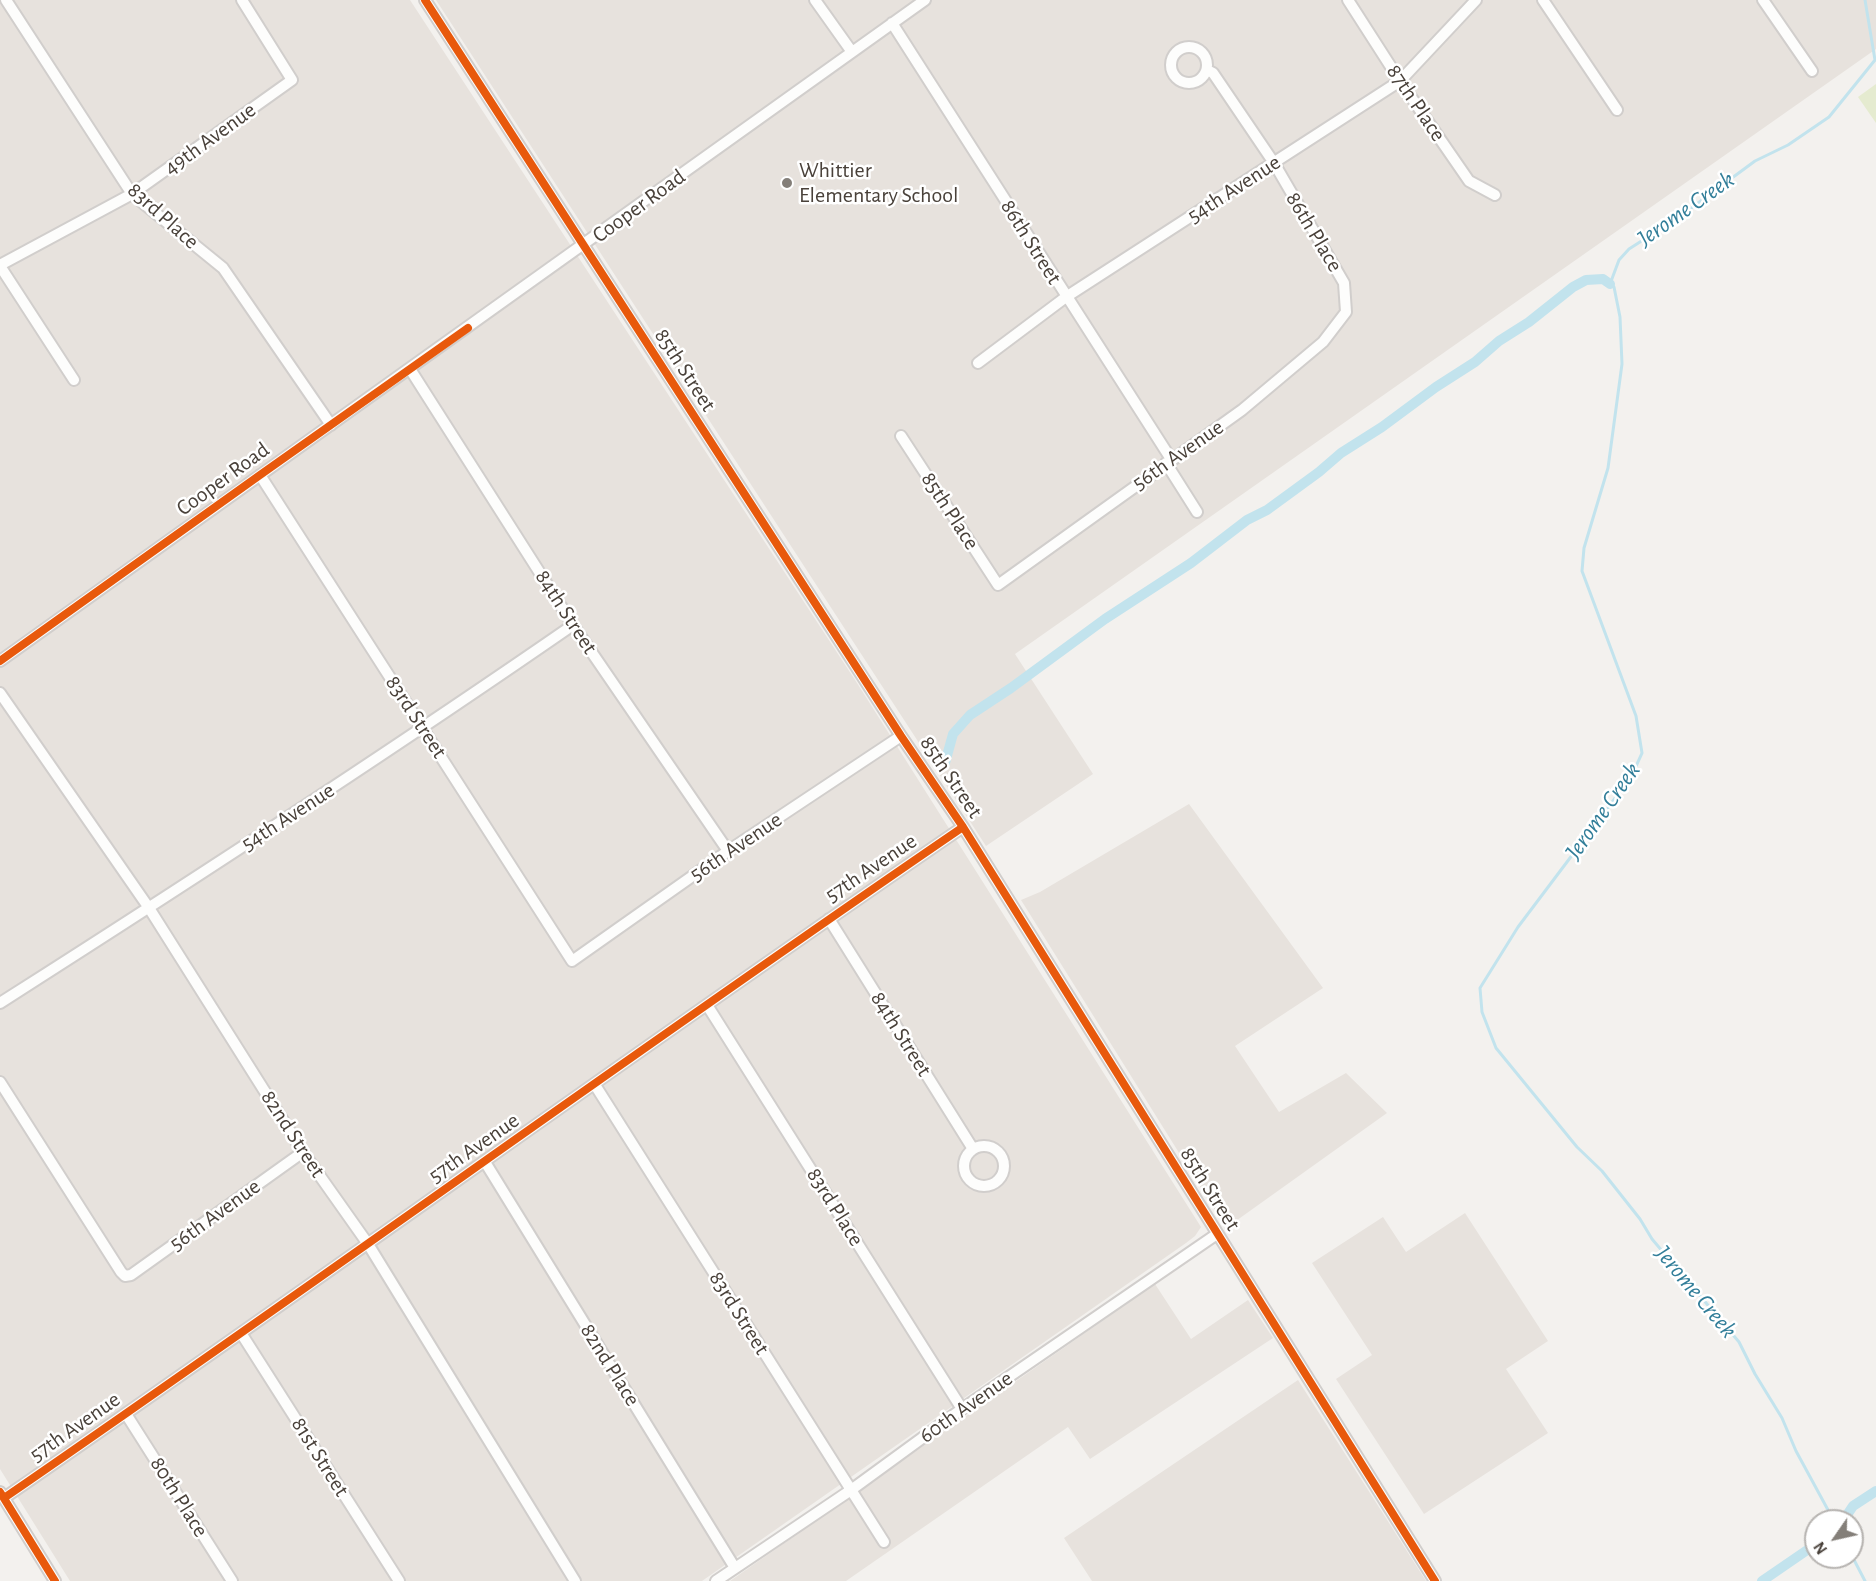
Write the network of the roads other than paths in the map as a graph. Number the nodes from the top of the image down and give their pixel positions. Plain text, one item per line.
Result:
1 (6, 0) edge
2 (242, 0) edge
3 (425, 0) edge
4 (815, 0) edge
5 (925, 0) edge
6 (1348, 0) edge
7 (1476, 0) edge
8 (1543, 0) edge
9 (1763, 0) edge
10 (892, 24) junction
11 (852, 52) junction
12 (1207, 70) dead end
13 (1812, 71) dead end
14 (1400, 81) junction
15 (1617, 110) dead end
16 (1274, 163) junction
17 (132, 194) junction
18 (1495, 195) dead end
19 (583, 246) junction
20 (0, 266) edge
21 (1066, 297) junction
22 (1346, 312) joint
23 (978, 363) dead end
24 (410, 369) junction
25 (74, 380) dead end
26 (331, 425) junction
27 (901, 436) dead end
28 (1168, 461) junction
29 (260, 474) junction
30 (1197, 512) dead end
31 (998, 585) joint
32 (573, 625) junction
33 (0, 661) edge
34 (0, 693) edge
35 (423, 728) junction
36 (901, 736) junction
37 (963, 827) junction
38 (728, 851) junction
39 (149, 909) junction
40 (829, 919) junction
41 (572, 961) joint
42 (0, 1003) edge
43 (707, 1005) junction
44 (0, 1082) edge
45 (595, 1085) junction
46 (973, 1149) dead end
47 (303, 1152) junction
48 (484, 1162) junction
49 (1217, 1234) junction
50 (368, 1244) junction
51 (241, 1333) junction
52 (962, 1409) junction
53 (126, 1414) junction
54 (851, 1490) junction
55 (2, 1495) edge
56 (884, 1542) dead end
57 (735, 1568) junction
58 (55, 1581) edge
59 (232, 1581) edge
60 (399, 1581) edge
61 (575, 1581) edge
62 (716, 1581) edge
63 (1435, 1581) edge

1 - 17 street, 83rd Place
2 - 17 street, 49th Avenue
3 - 19 street, 85th Street
4 - 11 street
5 - 10 street, Cooper Road
6 - 14 street, 87th Place
7 - 14 street, 54th Avenue
8 - 15 street
9 - 13 street
10 - 11 street, Cooper Road
10 - 21 street, 86th Street
11 - 19 street, Cooper Road
12 - 16 street, 86th Place
14 - 16 street, 54th Avenue
14 - 18 street, 87th Place
16 - 21 street, 54th Avenue
16 - 22 street, 86th Place
17 - 20 street, 49th Avenue
17 - 26 street, 83rd Place
19 - 24 street, Cooper Road
19 - 36 street, 85th Street
20 - 25 street
21 - 23 street, 54th Avenue
21 - 28 street, 86th Street
22 - 28 street, 56th Avenue
24 - 26 street, Cooper Road
24 - 32 street, 84th Street
26 - 29 street, Cooper Road
27 - 31 street, 85th Place
28 - 30 street, 86th Street
28 - 31 street, 56th Avenue
29 - 33 street, Cooper Road
29 - 35 street, 83rd Street
32 - 35 street, 54th Avenue
32 - 38 street, 84th Street
34 - 39 street, 82nd Street
35 - 39 street, 54th Avenue
35 - 41 street, 83rd Street
36 - 37 street, 85th Street
36 - 38 street, 56th Avenue
37 - 40 street, 57th Avenue
37 - 49 street, 85th Street
38 - 41 street, 56th Avenue
39 - 42 street, 54th Avenue
39 - 47 street, 82nd Street
40 - 43 street, 57th Avenue
40 - 46 street, 84th Street
43 - 45 street, 57th Avenue
43 - 52 street, 83rd Place
44 - 47 street, 56th Avenue
45 - 48 street, 57th Avenue
45 - 54 street, 83rd Street
47 - 50 street, 82nd Street
48 - 50 street, 57th Avenue
48 - 57 street, 82nd Place
49 - 52 street, 60th Avenue
49 - 63 street, 85th Street
50 - 51 street, 57th Avenue
50 - 61 street, 82nd Street
51 - 53 street, 57th Avenue
51 - 60 street, 81st Street
52 - 54 street, 60th Avenue
53 - 55 street, 57th Avenue
53 - 59 street, 80th Place
54 - 56 street, 83rd Street
54 - 57 street, 60th Avenue
55 - 58 street
57 - 62 street, 60th Avenue

